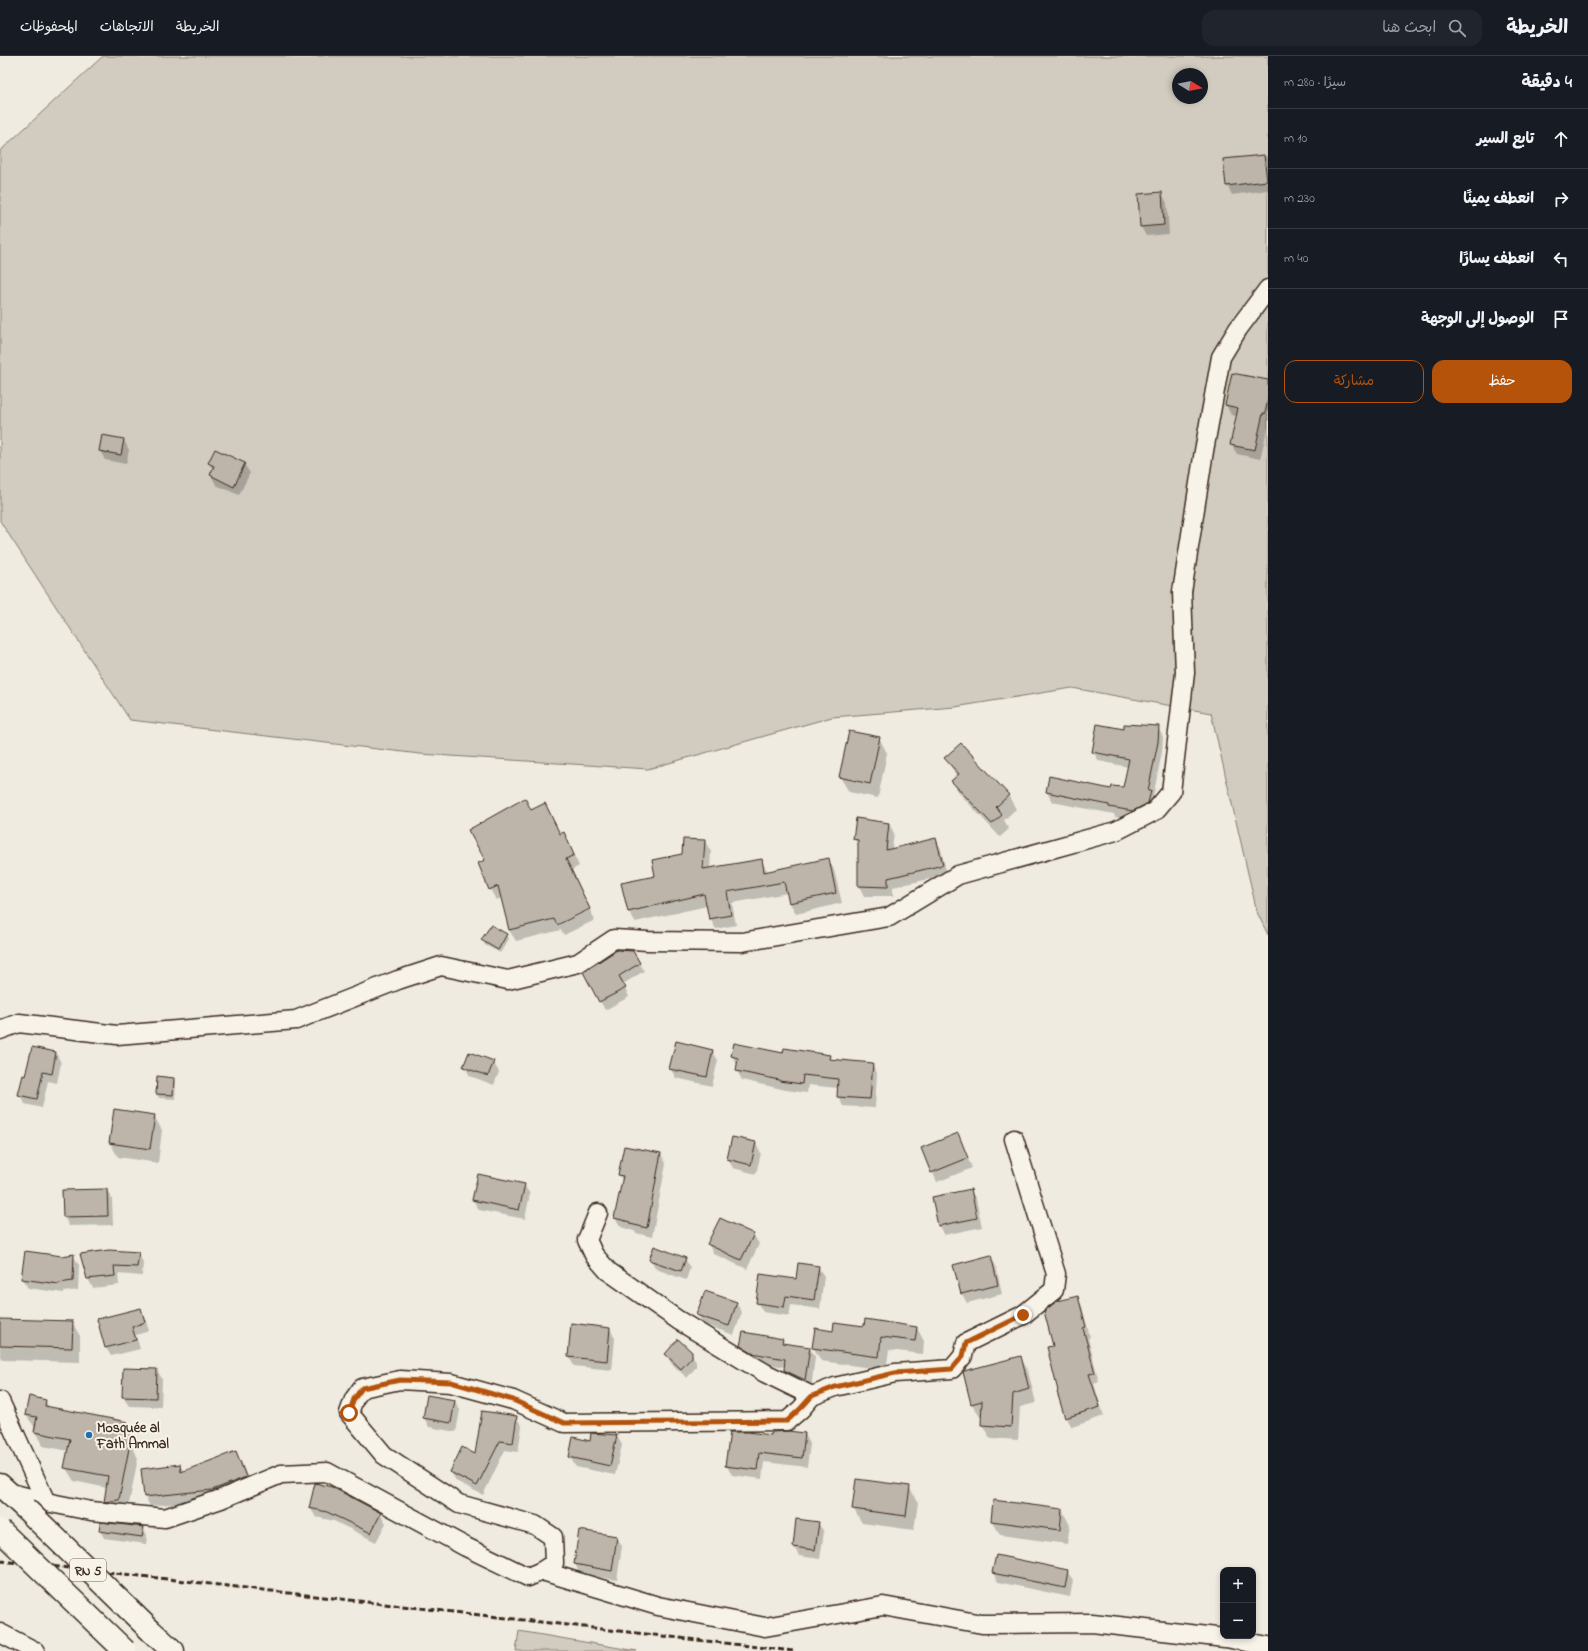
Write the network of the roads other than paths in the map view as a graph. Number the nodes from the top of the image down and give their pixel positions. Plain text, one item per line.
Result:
1 (1268, 289) edge
2 (0, 1030) edge
3 (1014, 1139) dead end
4 (598, 1213) dead end
5 (812, 1396) junction
6 (0, 1401) edge
7 (3, 1488) edge
8 (46, 1502) junction
9 (0, 1530) edge
10 (542, 1571) junction
11 (0, 1633) edge
12 (1268, 1646) edge
13 (35, 1651) edge
14 (125, 1651) edge
15 (173, 1651) edge

1 - 2 street
3 - 5 street
4 - 5 street
5 - 10 street
6 - 8 street
7 - 8 street
7 - 15 highway, RN 5, bridge
8 - 10 street
9 - 14 highway, RN 5, bridge
10 - 12 street
11 - 13 street

